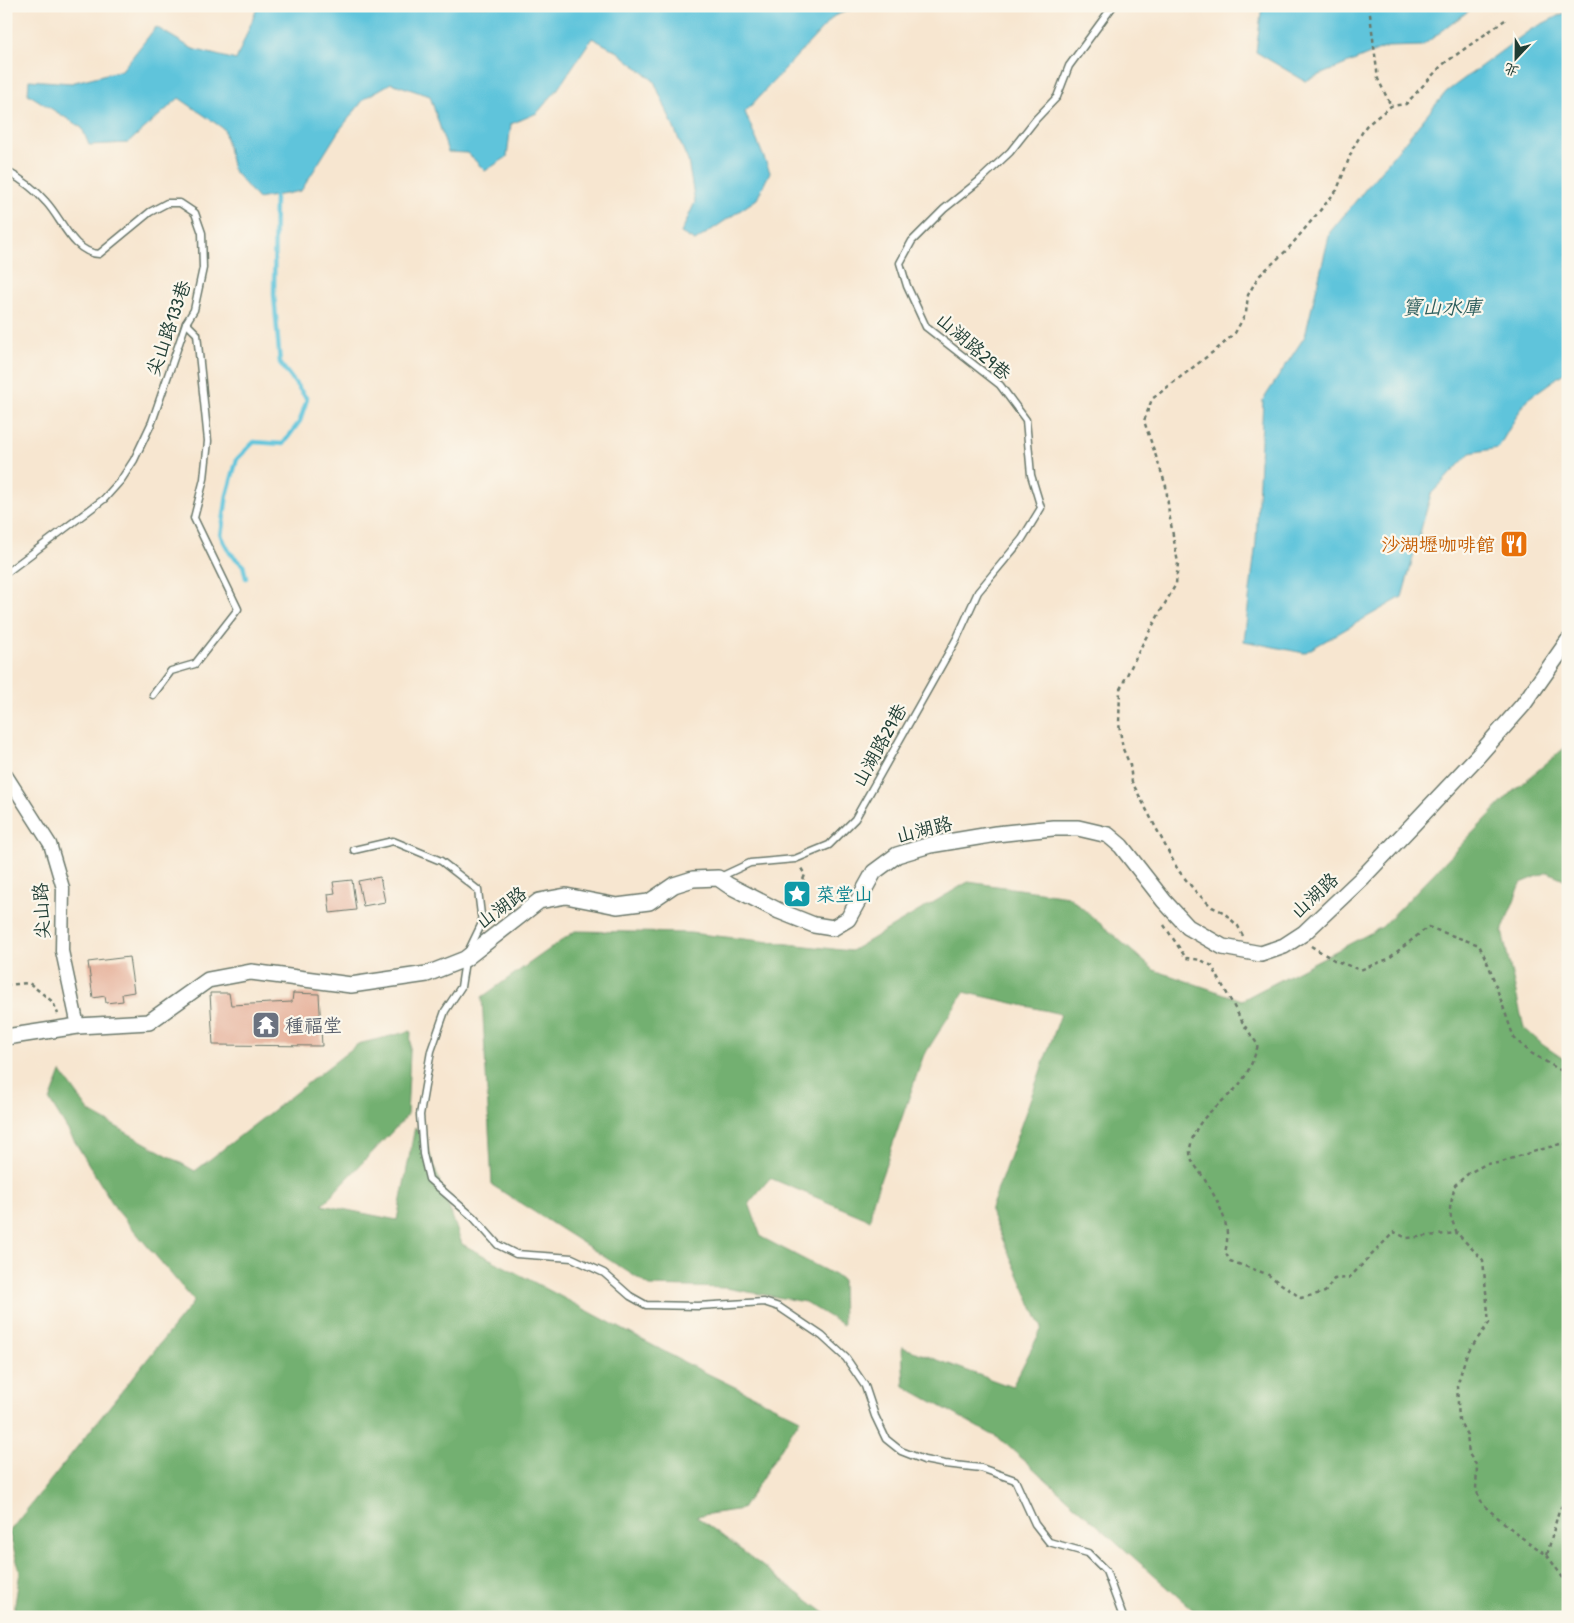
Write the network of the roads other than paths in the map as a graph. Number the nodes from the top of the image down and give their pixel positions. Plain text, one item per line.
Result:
1 (1113, 6) edge
2 (6, 171) edge
3 (186, 322) junction
4 (6, 573) edge
5 (1568, 641) edge
6 (153, 694) dead end
7 (6, 775) edge
8 (354, 850) dead end
9 (718, 878) junction
10 (465, 959) junction
11 (72, 1027) junction
12 (6, 1037) edge
13 (1124, 1617) edge

1 - 9 lane, 山湖路29巷
2 - 3 lane, 尖山路133巷
3 - 4 lane, 尖山路133巷
3 - 6 lane
5 - 9 street, 山湖路
7 - 11 street, 尖山路
8 - 10 lane
9 - 10 street, 山湖路
10 - 11 street, 山湖路
10 - 13 lane
11 - 12 street, 山湖路

